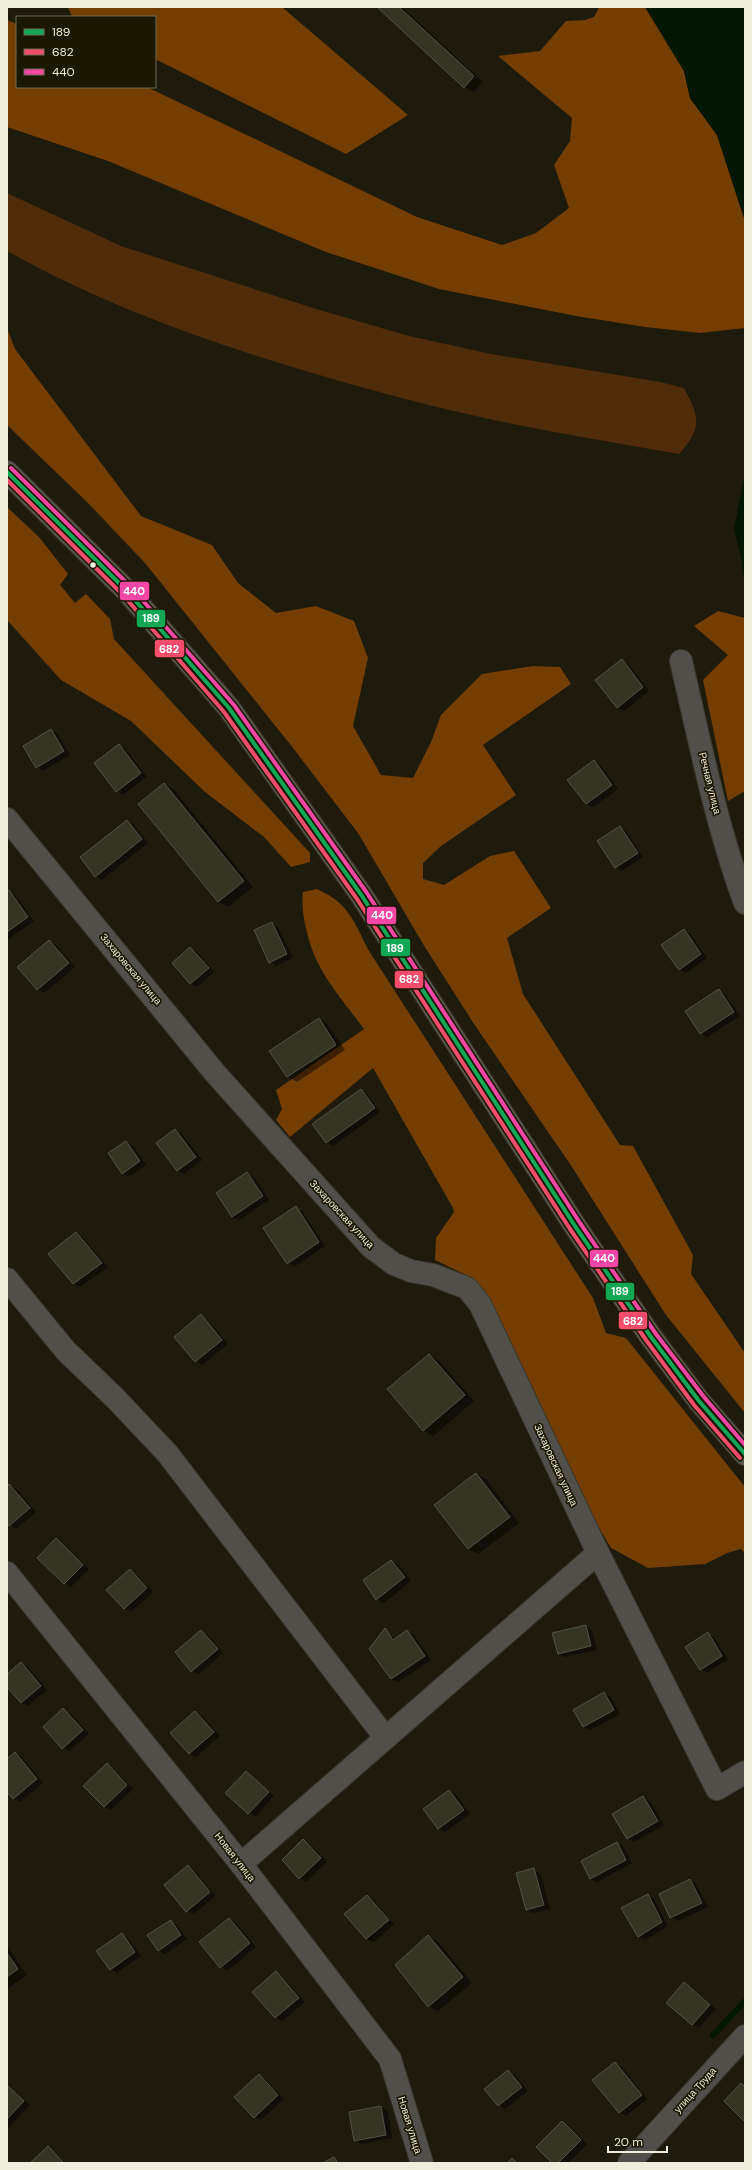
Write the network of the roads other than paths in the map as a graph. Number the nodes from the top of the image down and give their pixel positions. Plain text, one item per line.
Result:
1 (7, 472) edge
2 (681, 661) dead end
3 (7, 819) edge
4 (745, 903) edge
5 (7, 1279) edge
6 (745, 1454) edge
7 (598, 1553) junction
8 (7, 1573) edge
9 (386, 1737) junction
10 (745, 1772) edge
11 (241, 1864) junction
12 (745, 2036) edge
13 (422, 2163) edge
14 (629, 2163) edge

1 - 6 main road
2 - 4 street, Речная улица
3 - 7 street, Захаровская улица
5 - 9 street
7 - 9 street
7 - 10 street, Захаровская улица
8 - 11 street, Новая улица
9 - 11 street
11 - 13 street, Новая улица
12 - 14 street, улица Труда

